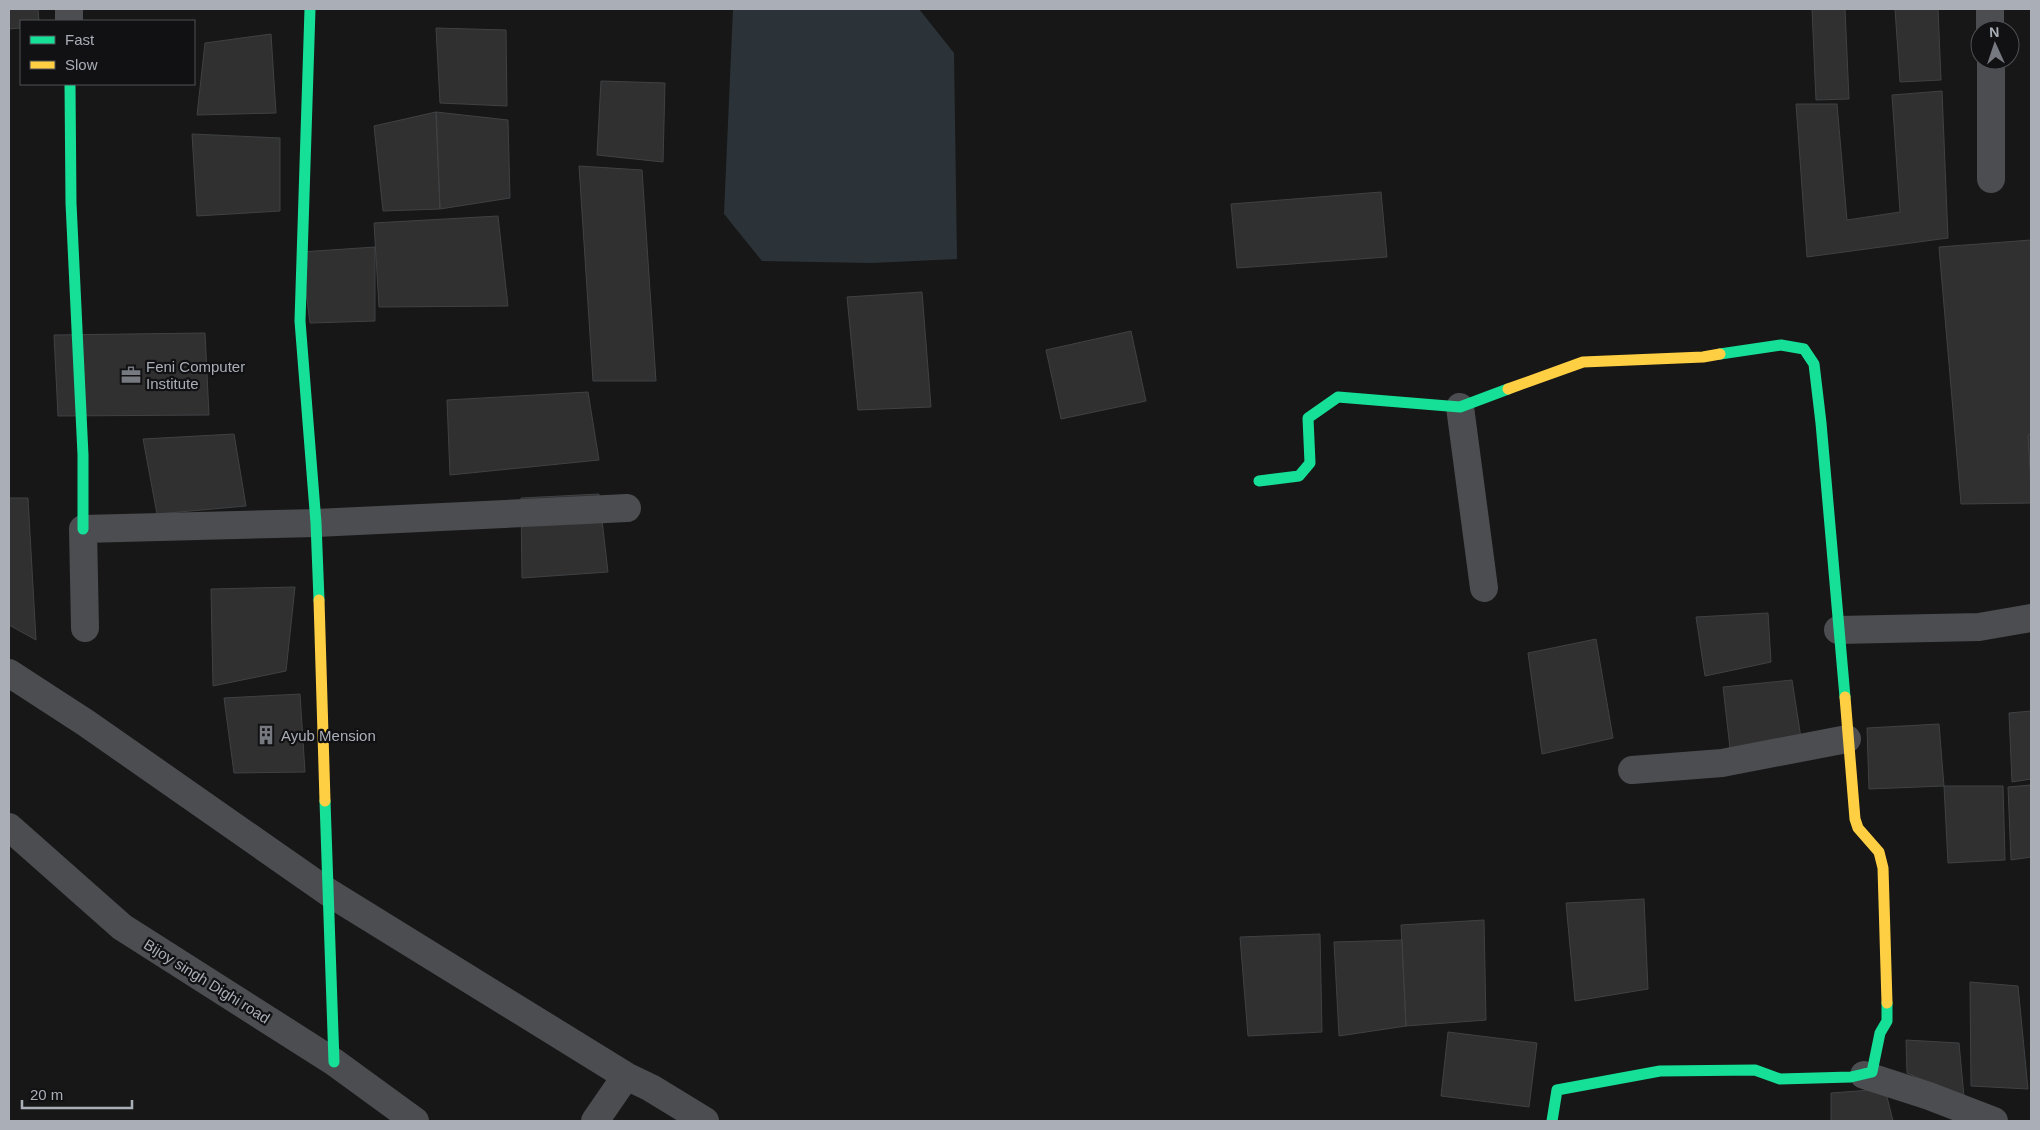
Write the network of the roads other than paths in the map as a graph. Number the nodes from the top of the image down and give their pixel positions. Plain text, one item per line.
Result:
1 (310, 9) edge
2 (1990, 70) edge
3 (70, 85) edge
4 (1991, 179) dead end
5 (1460, 407) junction
6 (1259, 481) dead end
7 (627, 508) dead end
8 (316, 523) junction
9 (83, 529) junction
10 (1484, 588) dead end
11 (2031, 618) edge
12 (84, 628) dead end
13 (1838, 630) junction
14 (9, 673) edge
15 (1848, 739) junction
16 (1632, 770) dead end
17 (9, 826) edge
18 (328, 892) junction
19 (334, 1062) junction
20 (1864, 1075) junction
21 (626, 1076) junction
22 (415, 1121) edge
23 (594, 1121) edge
24 (705, 1121) edge
25 (1552, 1121) edge
26 (1994, 1121) edge

1 - 8 street
2 - 4 street
3 - 9 street
5 - 6 street
5 - 10 street
5 - 13 street
7 - 8 street
8 - 9 street
8 - 18 street
9 - 12 street
11 - 13 street
13 - 15 street
14 - 18 street
15 - 16 street
15 - 20 street
17 - 19 street, Bijoy singh Dighi road
18 - 19 street
18 - 21 street
19 - 22 street, Bijoy singh Dighi road
20 - 25 street
20 - 26 street
21 - 23 street
21 - 24 street

